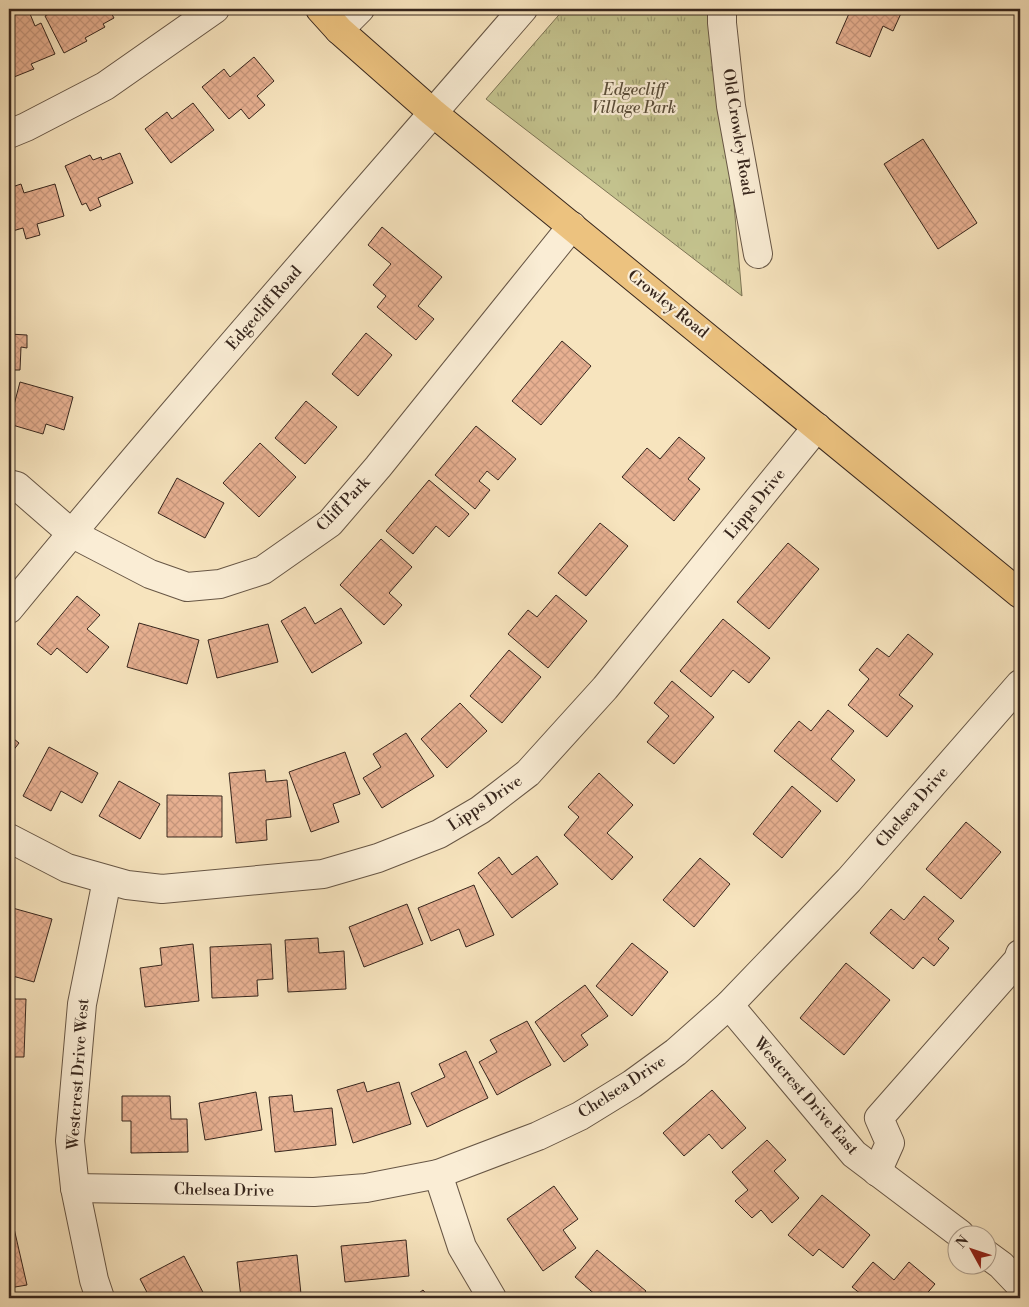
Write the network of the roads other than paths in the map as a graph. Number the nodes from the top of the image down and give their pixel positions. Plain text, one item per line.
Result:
1 (215, 9) edge
2 (320, 9) edge
3 (360, 9) edge
4 (523, 9) edge
5 (722, 9) edge
6 (339, 30) junction
7 (432, 112) junction
8 (9, 134) edge
9 (572, 226) junction
10 (758, 254) dead end
11 (817, 427) junction
12 (9, 484) edge
13 (72, 533) junction
14 (1020, 594) edge
15 (9, 609) edge
16 (1020, 684) edge
17 (9, 838) edge
18 (107, 880) junction
19 (1020, 959) edge
20 (729, 1005) junction
21 (877, 1172) junction
22 (438, 1174) junction
23 (75, 1188) junction
24 (947, 1224) edge
25 (996, 1261) edge
26 (1020, 1285) edge
27 (100, 1298) edge
28 (492, 1298) edge

1 - 8 street
2 - 6 main road, Crowley Road
3 - 6 street
4 - 7 street, Edgecliff Road
5 - 10 street, Old Crowley Road
6 - 7 main road, Crowley Road
7 - 9 main road, Crowley Road
7 - 13 street, Edgecliff Road
9 - 11 main road, Crowley Road
9 - 13 street, Cliff Park
11 - 14 main road, Crowley Road
11 - 18 street, Lipps Drive
12 - 13 street, Cliff Park
13 - 15 street, Edgecliff Road
16 - 20 street, Chelsea Drive
17 - 18 street, Lipps Drive
18 - 23 street, Westcrest Drive West
19 - 21 street
20 - 21 street, Westcrest Drive East
20 - 22 street, Chelsea Drive
21 - 24 street, Westcrest Drive East
22 - 23 street, Chelsea Drive
22 - 28 street
23 - 27 street, Westcrest Drive West
25 - 26 street

